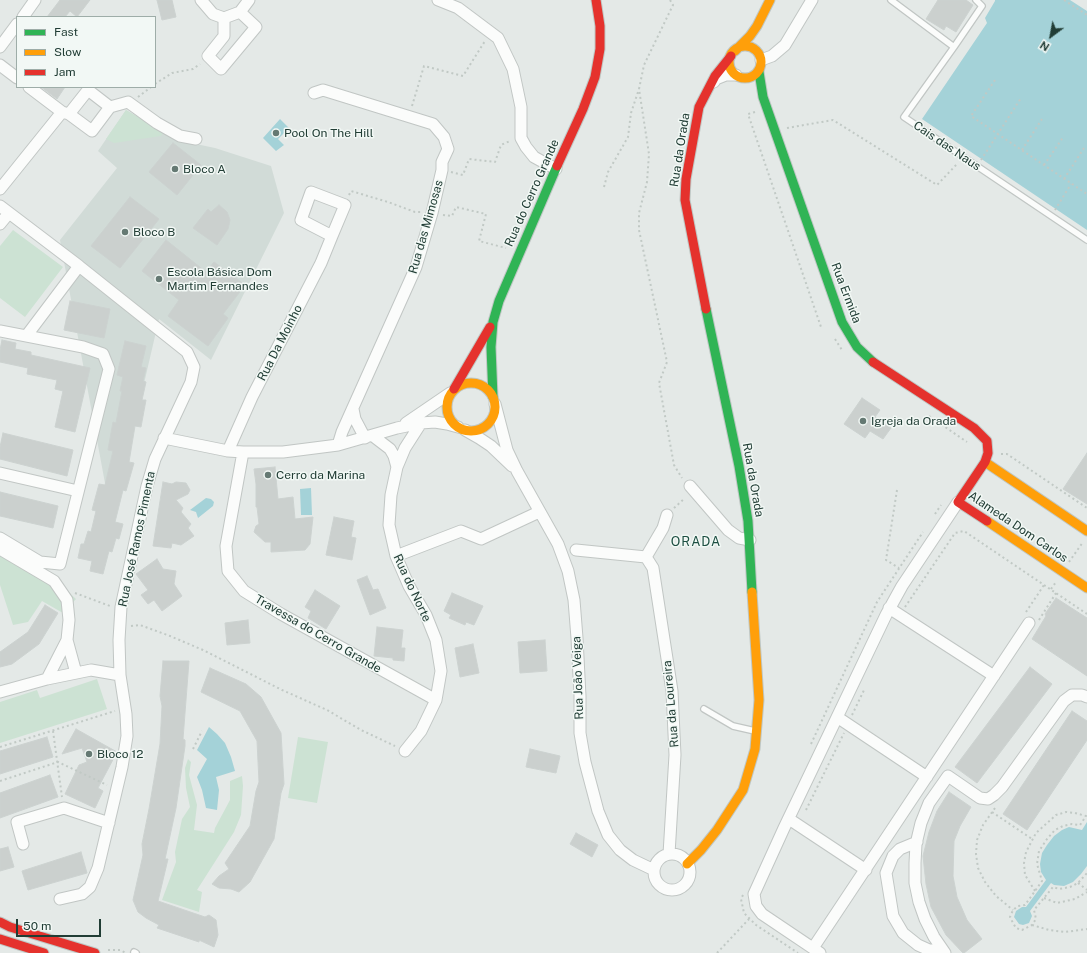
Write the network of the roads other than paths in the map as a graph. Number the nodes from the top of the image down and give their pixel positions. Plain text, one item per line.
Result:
1 (36, 0) edge
2 (201, 0) edge
3 (249, 0) edge
4 (438, 0) edge
5 (596, 0) edge
6 (770, 0) edge
7 (812, 0) edge
8 (891, 0) edge
9 (976, 0) edge
10 (240, 12) junction
11 (24, 16) edge
12 (224, 18) junction
13 (16, 25) edge
14 (757, 26) junction
15 (0, 47) edge
16 (954, 47) junction
17 (732, 54) junction
18 (758, 55) junction
19 (0, 65) edge
20 (759, 72) junction
21 (738, 76) junction
22 (16, 77) edge
23 (709, 87) junction
24 (30, 88) edge
25 (314, 94) dead end
26 (763, 97) junction
27 (110, 107) junction
28 (66, 113) junction
29 (196, 139) dead end
30 (556, 169) junction
31 (0, 189) edge
32 (0, 206) edge
33 (9, 213) junction
34 (0, 224) edge
35 (332, 236) junction
36 (1087, 240) edge
37 (79, 266) junction
38 (493, 322) junction
39 (0, 331) edge
40 (27, 335) junction
41 (452, 391) junction
42 (494, 401) junction
43 (353, 410) junction
44 (421, 423) junction
45 (397, 428) junction
46 (462, 429) junction
47 (369, 437) junction
48 (164, 438) junction
49 (338, 445) junction
50 (228, 451) junction
51 (243, 452) junction
52 (985, 462) junction
53 (397, 467) junction
54 (517, 471) junction
55 (0, 473) edge
56 (691, 488) road end
57 (78, 491) junction
58 (958, 502) junction
59 (539, 512) junction
60 (667, 515) road end
61 (1087, 531) edge
62 (0, 538) edge
63 (750, 540) junction
64 (0, 549) edge
65 (576, 550) dead end
66 (396, 556) junction
67 (646, 557) junction
68 (1087, 588) edge
69 (890, 608) junction
70 (1030, 620) road end
71 (68, 640) junction
72 (76, 673) junction
73 (120, 675) junction
74 (994, 676) junction
75 (47, 679) junction
76 (0, 692) edge
77 (1087, 697) edge
78 (436, 700) junction
79 (704, 709) dead end
80 (837, 717) junction
81 (758, 731) junction
82 (405, 751) road end
83 (927, 777) junction
84 (789, 819) junction
85 (109, 823) junction
86 (917, 842) junction
87 (23, 844) dead end
88 (670, 854) junction
89 (687, 864) junction
90 (654, 870) junction
91 (866, 870) junction
92 (60, 899) dead end
93 (0, 922) edge
94 (0, 939) edge
95 (817, 951) edge
96 (944, 951) edge
97 (44, 953) edge
98 (95, 953) edge

1 - 11 street
2 - 12 street
3 - 10 street
4 - 30 street
5 - 30 street, Rua do Cerro Grande
6 - 14 street
7 - 18 street
8 - 16 lane
9 - 16 lane
10 - 12 street
10 - 12 street
13 - 15 street
14 - 17 street, Rua da Orada
14 - 18 street
16 - 36 lane, Cais das Naus
17 - 18 street
17 - 21 street
17 - 23 street, Rua da Orada
18 - 20 street
19 - 22 street
20 - 21 street
20 - 26 street
21 - 23 street
21 - 26 street
23 - 63 street, Rua da Orada
24 - 28 street
25 - 43 street, Rua das Mimosas
26 - 52 street, Rua Ermida
27 - 28 street
27 - 28 street
27 - 29 street
28 - 31 street
30 - 38 street, Rua do Cerro Grande
32 - 33 street, Rua José Ramos Pimenta
33 - 34 street
33 - 37 street, Rua José Ramos Pimenta
35 - 35 street, Rua Da Moinho
35 - 50 street, Rua Da Moinho
37 - 40 street
37 - 48 street, Rua José Ramos Pimenta
38 - 41 street
38 - 42 street, Rua do Cerro Grande
39 - 40 street
40 - 57 street
41 - 42 street
41 - 45 street
41 - 46 street
42 - 46 street
42 - 54 street, Rua João Veiga
43 - 47 street
43 - 49 street, Rua das Mimosas
44 - 45 street
44 - 46 street
44 - 53 street, Rua do Norte
45 - 47 street
46 - 54 street
47 - 49 street
47 - 53 street
48 - 50 street
48 - 73 street, Rua José Ramos Pimenta
49 - 51 street
50 - 51 street
51 - 78 street, Travessa do Cerro Grande
52 - 58 street, Alameda Dom Carlos
52 - 61 street
53 - 66 street, Rua do Norte
54 - 59 street, Rua João Veiga
55 - 57 street
56 - 63 street
57 - 62 street
58 - 68 street, Alameda Dom Carlos
58 - 69 street
59 - 66 street
59 - 90 street, Rua João Veiga
60 - 67 street
63 - 81 street, Rua da Orada
64 - 71 street
65 - 67 street
66 - 78 street, Rua do Norte
67 - 88 street, Rua da Loureira
69 - 74 street
69 - 80 street
70 - 74 street
71 - 72 street
71 - 75 street
72 - 73 street
72 - 75 street
73 - 85 street, Rua José Ramos Pimenta
74 - 83 street
75 - 76 street
77 - 86 street
78 - 82 street, Rua do Norte
79 - 81 lane
80 - 83 street
80 - 84 street
81 - 89 street, Rua da Orada
83 - 91 street
84 - 91 street
84 - 95 street
85 - 87 street
85 - 92 street, Rua José Ramos Pimenta
86 - 96 street
86 - 96 street
88 - 89 street
88 - 90 street
89 - 90 street
91 - 95 street
93 - 98 street
94 - 97 street

